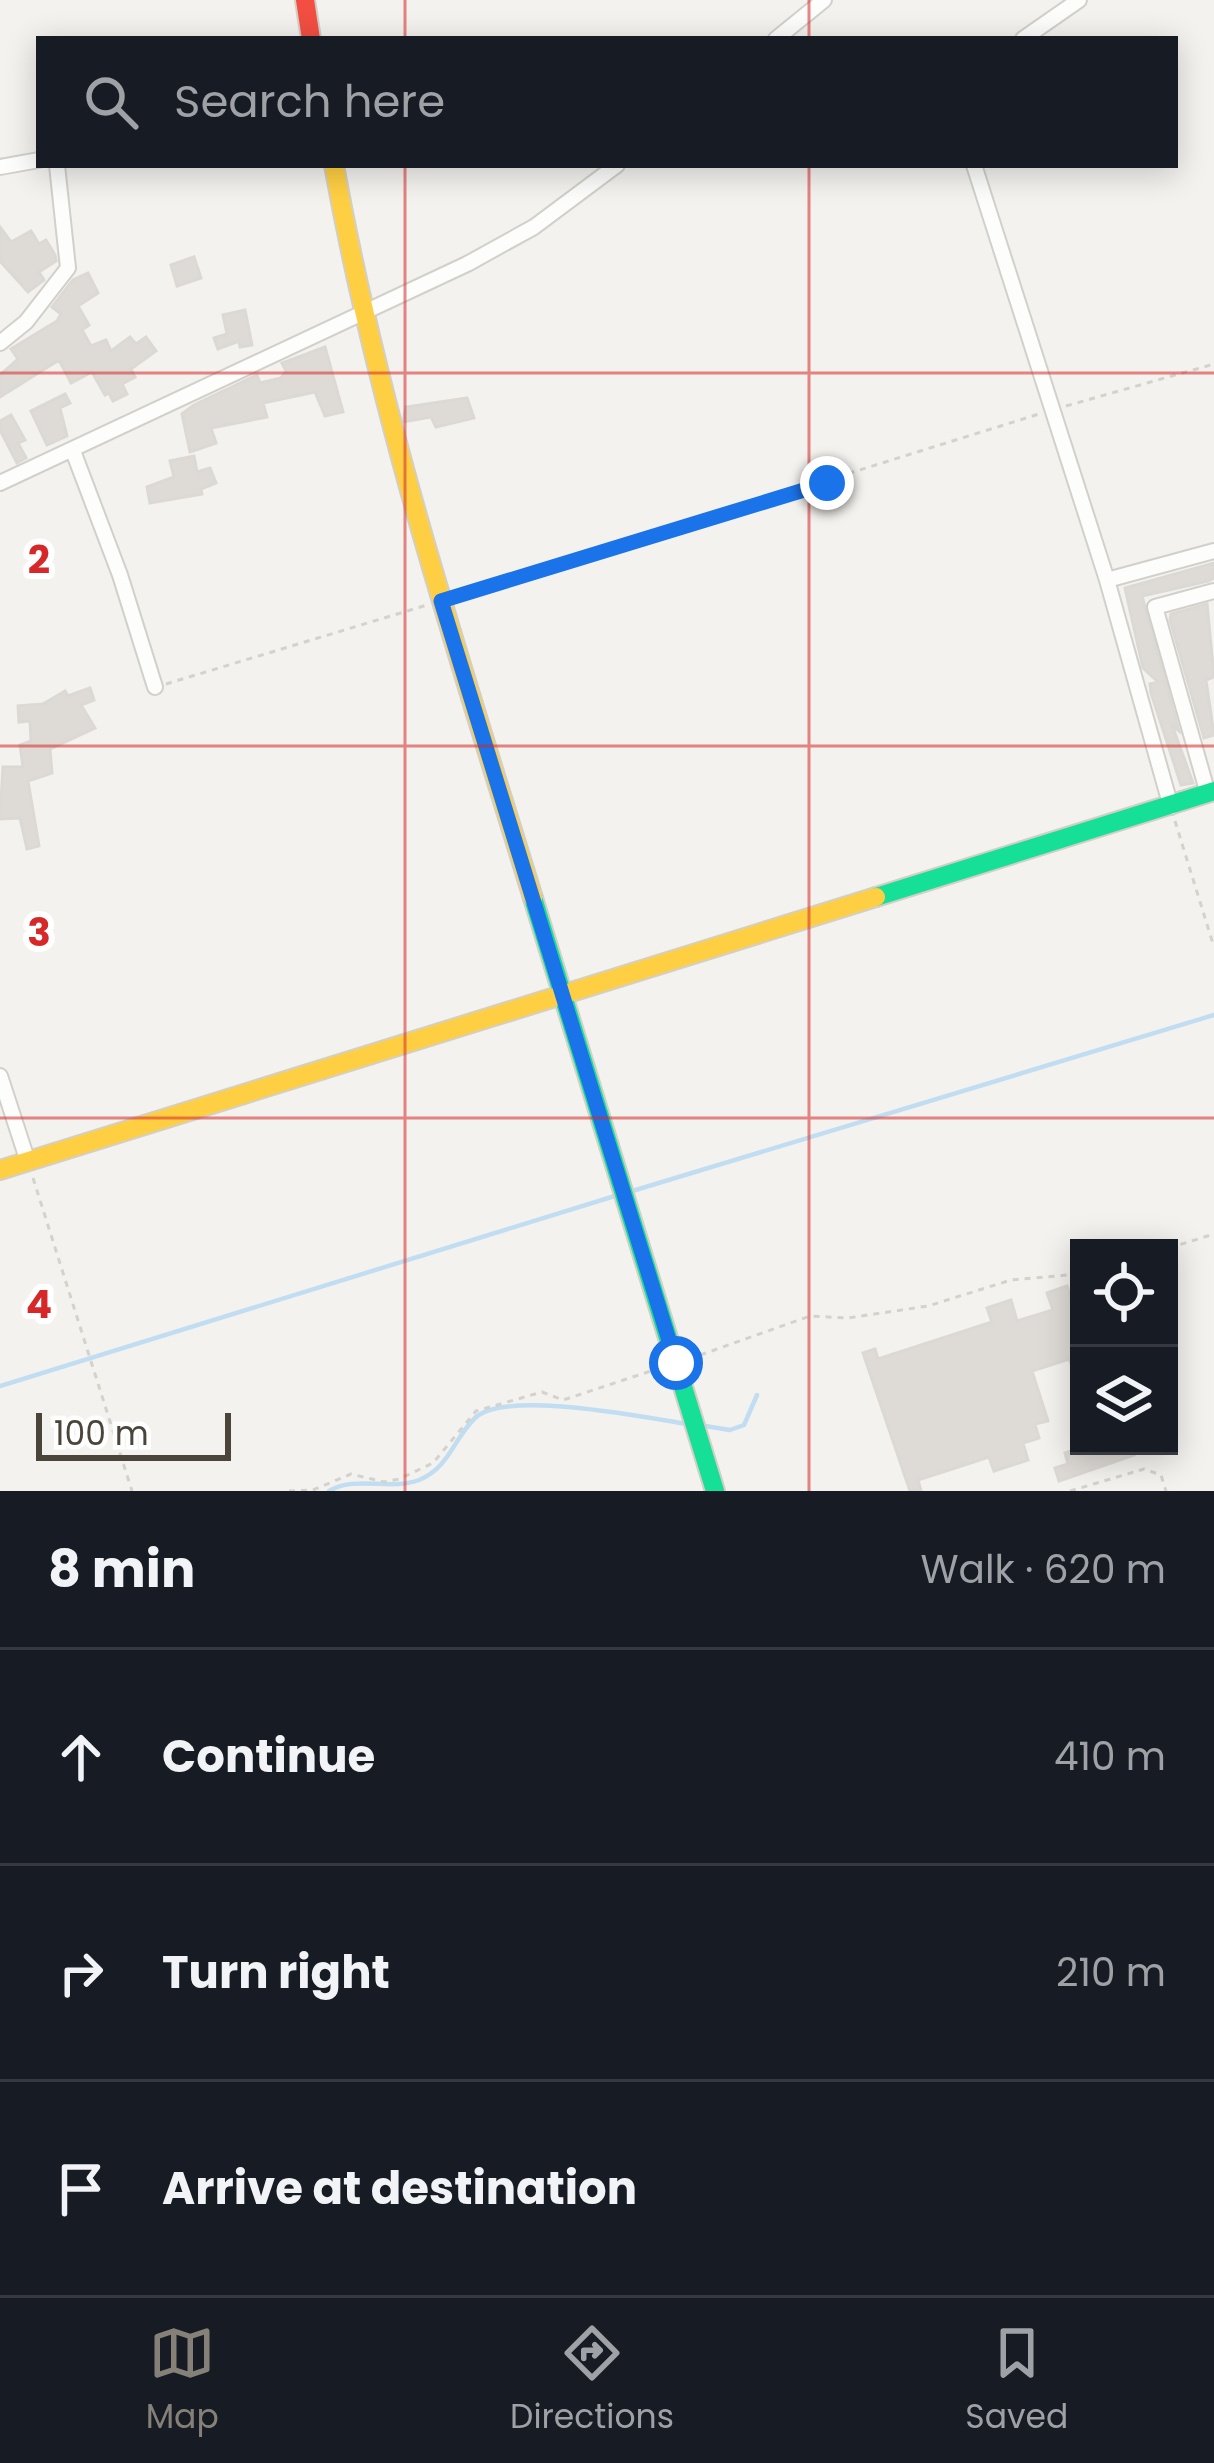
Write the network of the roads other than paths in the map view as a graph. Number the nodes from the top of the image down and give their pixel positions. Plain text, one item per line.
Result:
1 (304, 0) edge
2 (1079, 0) edge
3 (822, 1) edge
4 (310, 36) edge
5 (780, 36) edge
6 (1027, 36) edge
7 (36, 161) edge
8 (0, 167) edge
9 (57, 168) edge
10 (335, 168) edge
11 (613, 168) edge
12 (975, 168) edge
13 (361, 315) junction
14 (0, 343) edge
15 (73, 451) junction
16 (0, 483) edge
17 (1214, 551) edge
18 (1107, 580) junction
19 (1212, 591) edge
20 (1214, 609) edge
21 (155, 687) road end
22 (1211, 792) edge
23 (1171, 807) junction
24 (563, 996) junction
25 (0, 1076) edge
26 (28, 1162) junction
27 (0, 1170) edge
28 (715, 1491) edge

1 - 4 street
2 - 6 street
3 - 5 street
7 - 8 street
9 - 14 street
10 - 13 street
11 - 13 street
12 - 18 street
13 - 15 street
13 - 24 street
15 - 16 street
15 - 21 street
17 - 18 street
18 - 23 street
19 - 20 street
19 - 22 street
22 - 23 street
23 - 24 street
24 - 26 street
24 - 28 street
25 - 26 street
26 - 27 street

